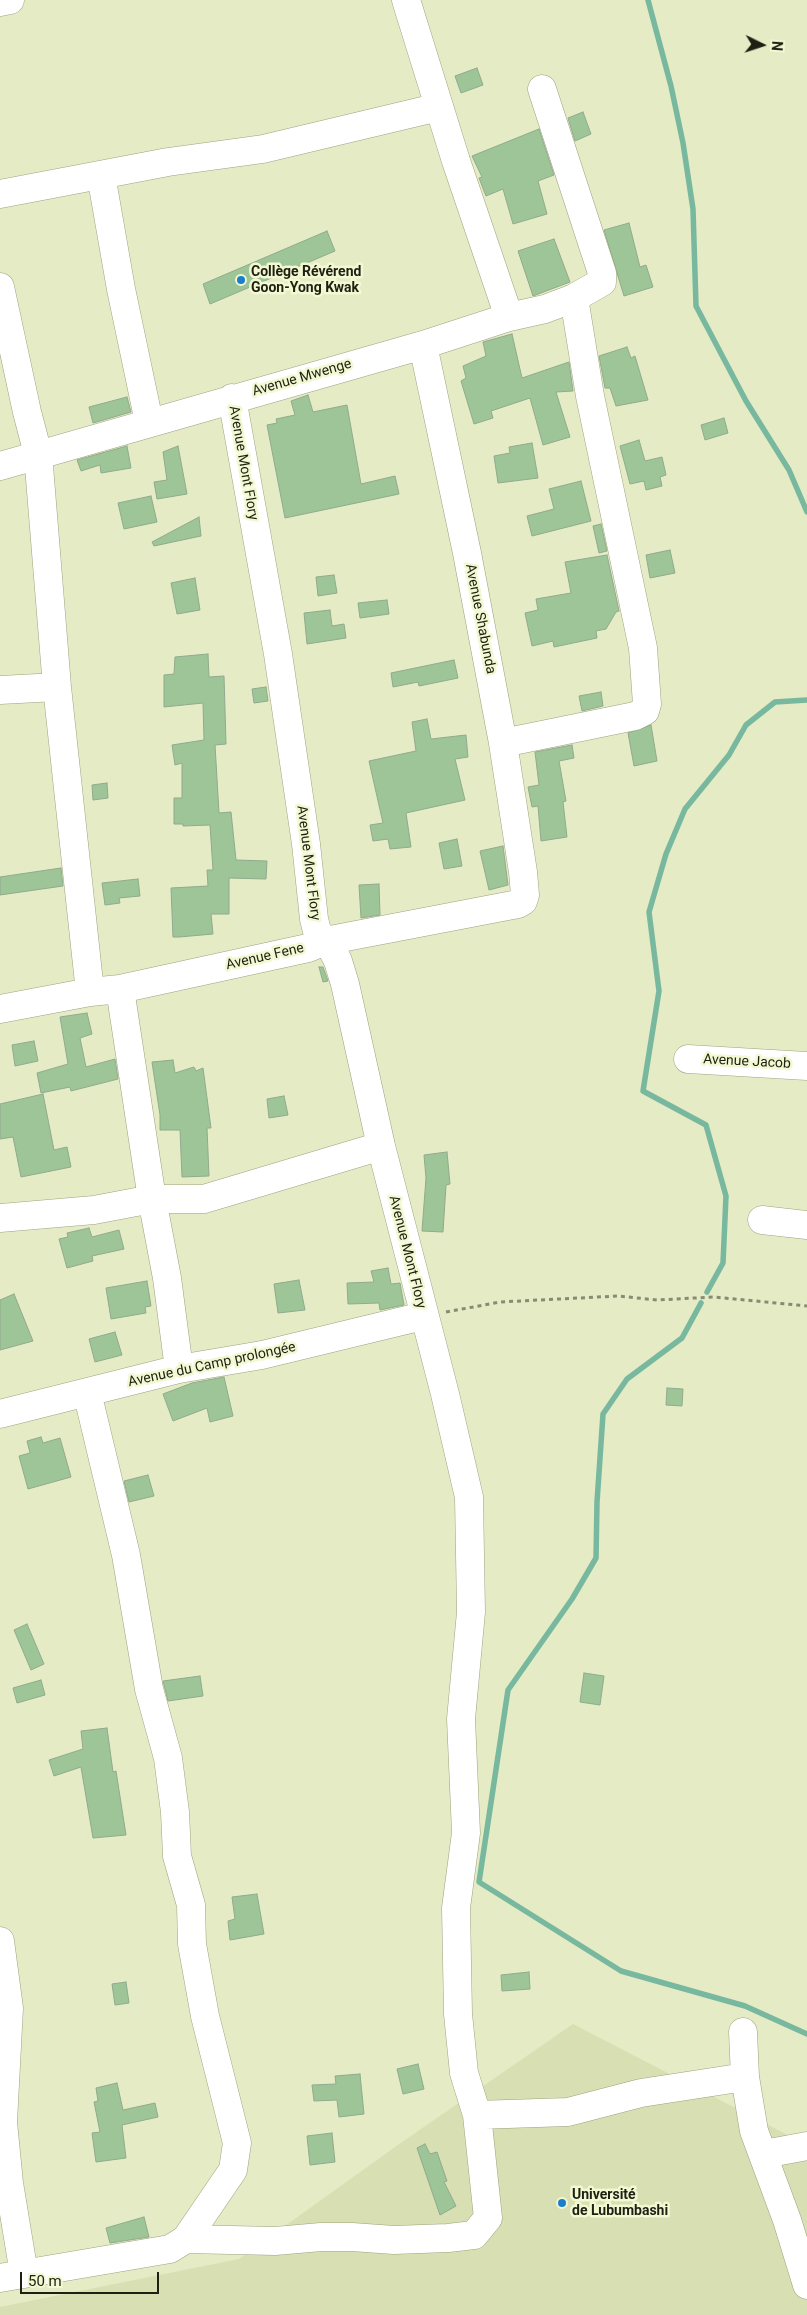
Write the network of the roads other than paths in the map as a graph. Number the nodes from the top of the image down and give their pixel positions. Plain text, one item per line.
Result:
1 (10, 0) edge
2 (406, 0) edge
3 (0, 2) edge
4 (542, 89) dead end
5 (440, 107) junction
6 (101, 175) junction
7 (0, 194) edge
8 (0, 287) edge
9 (574, 298) junction
10 (509, 317) junction
11 (423, 345) junction
12 (232, 398) junction
13 (150, 422) junction
14 (38, 454) junction
15 (0, 466) edge
16 (57, 687) junction
17 (0, 690) edge
18 (503, 743) junction
19 (525, 895) joint
20 (325, 941) junction
21 (120, 989) junction
22 (90, 992) junction
23 (0, 1009) edge
24 (688, 1059) dead end
25 (807, 1066) edge
26 (381, 1146) junction
27 (152, 1199) junction
28 (0, 1218) edge
29 (762, 1220) dead end
30 (807, 1225) edge
31 (423, 1316) junction
32 (179, 1369) junction
33 (88, 1392) junction
34 (0, 1414) edge
35 (0, 1941) edge
36 (743, 2032) dead end
37 (745, 2077) junction
38 (477, 2115) junction
39 (807, 2146) edge
40 (764, 2154) junction
41 (186, 2239) junction
42 (12, 2276) edge
43 (807, 2285) edge

1 - 3 street
2 - 5 street
4 - 9 street, Avenue Mwenge
5 - 6 street
5 - 10 street
6 - 7 street
6 - 13 street
8 - 14 street
9 - 10 street, Avenue Mwenge
9 - 18 street
10 - 11 street, Avenue Mwenge
11 - 12 street, Avenue Mwenge
11 - 18 street, Avenue Shabunda
12 - 13 street, Avenue Mwenge
12 - 20 street, Avenue Mont Flory
13 - 14 street, Avenue Mwenge
14 - 15 street, Avenue Mwenge
14 - 16 street
16 - 17 street
16 - 22 street
18 - 19 street, Avenue Shabunda
19 - 20 street, Avenue Fene
20 - 21 street, Avenue Fene
20 - 26 street, Avenue Mont Flory
21 - 22 street, Avenue Fene
21 - 27 street
22 - 23 street, Avenue Fene
24 - 25 street, Avenue Jacob
26 - 27 street
26 - 31 street, Avenue Mont Flory
27 - 28 street
27 - 32 street
29 - 30 street
31 - 32 street, Avenue du Camp prolongée
31 - 38 street, Avenue Mont Flory
32 - 33 street, Avenue du Camp prolongée
33 - 34 street, Avenue du Camp prolongée
33 - 41 street
35 - 42 street
36 - 37 street
37 - 38 street
37 - 40 street
38 - 41 street, Avenue Mont Flory
39 - 40 street
40 - 43 street
41 - 42 street

